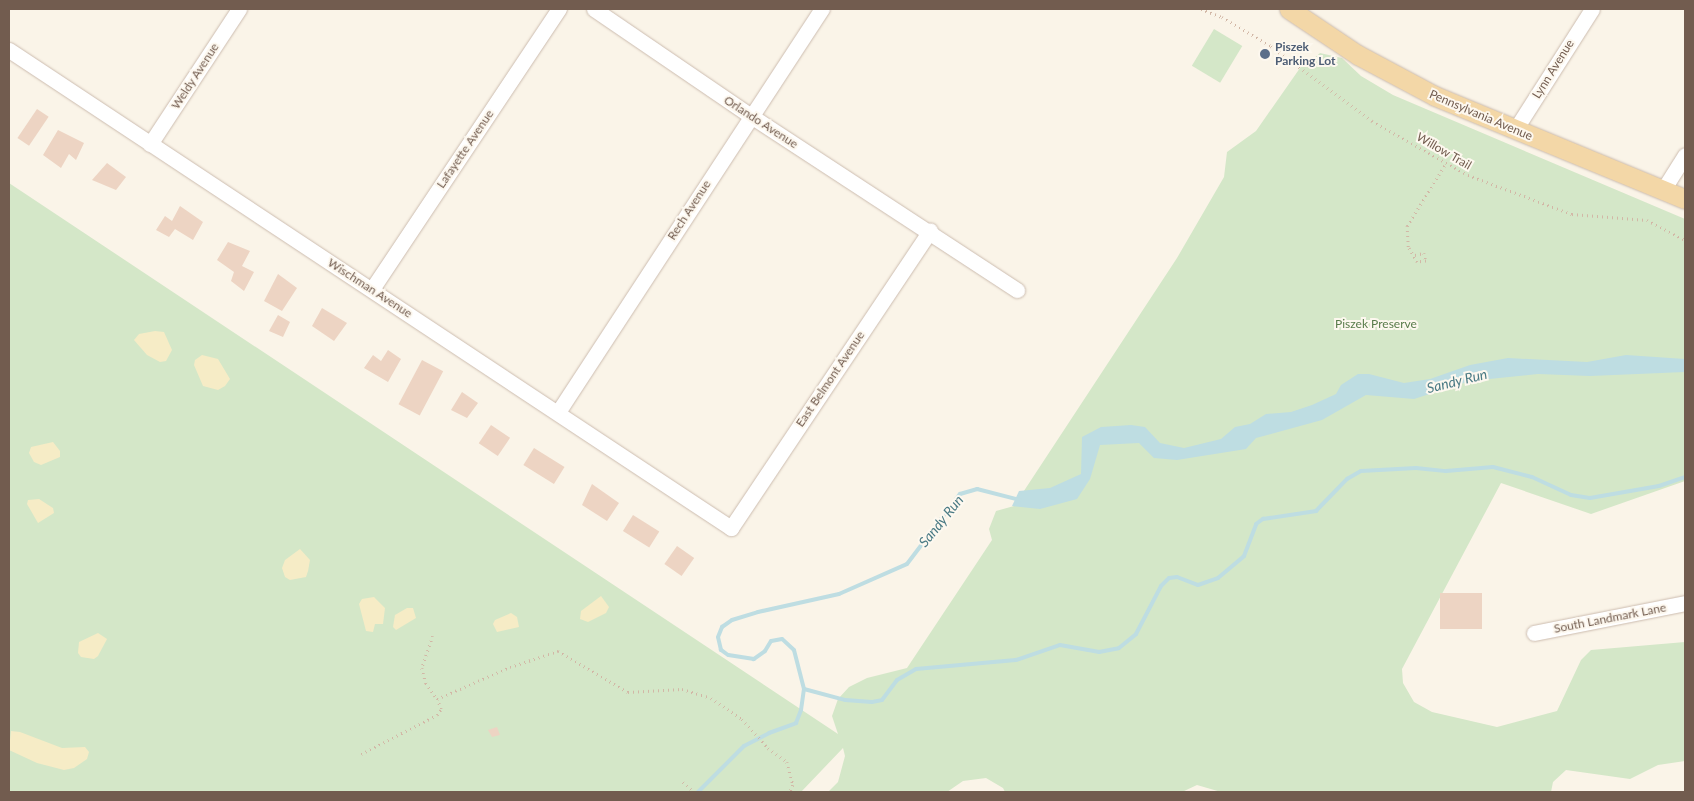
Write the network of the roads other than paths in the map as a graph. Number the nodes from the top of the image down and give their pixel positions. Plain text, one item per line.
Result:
1 (239, 9) edge
2 (559, 9) edge
3 (594, 9) edge
4 (822, 9) edge
5 (1289, 9) edge
6 (1592, 9) edge
7 (9, 50) edge
8 (751, 116) junction
9 (1515, 130) junction
10 (150, 144) junction
11 (1685, 155) edge
12 (1663, 190) junction
13 (1685, 199) edge
14 (930, 230) junction
15 (372, 289) junction
16 (1017, 290) dead end
17 (558, 412) junction
18 (731, 528) joint
19 (1685, 603) edge
20 (1534, 633) dead end

1 - 10 street, Weldy Avenue
2 - 15 street, Lafayette Avenue
3 - 8 street, Orlando Avenue
4 - 8 street, Rech Avenue
5 - 9 main road, Pennsylvania Avenue
6 - 9 street, Lynn Avenue
7 - 10 street, Wischman Avenue
8 - 14 street, Orlando Avenue
8 - 17 street, Rech Avenue
9 - 12 main road, Pennsylvania Avenue
10 - 15 street, Wischman Avenue
11 - 12 street
12 - 13 main road, Pennsylvania Avenue
14 - 16 street, Orlando Avenue
14 - 18 street, East Belmont Avenue
15 - 17 street, Wischman Avenue
17 - 18 street, Wischman Avenue
19 - 20 street, South Landmark Lane

